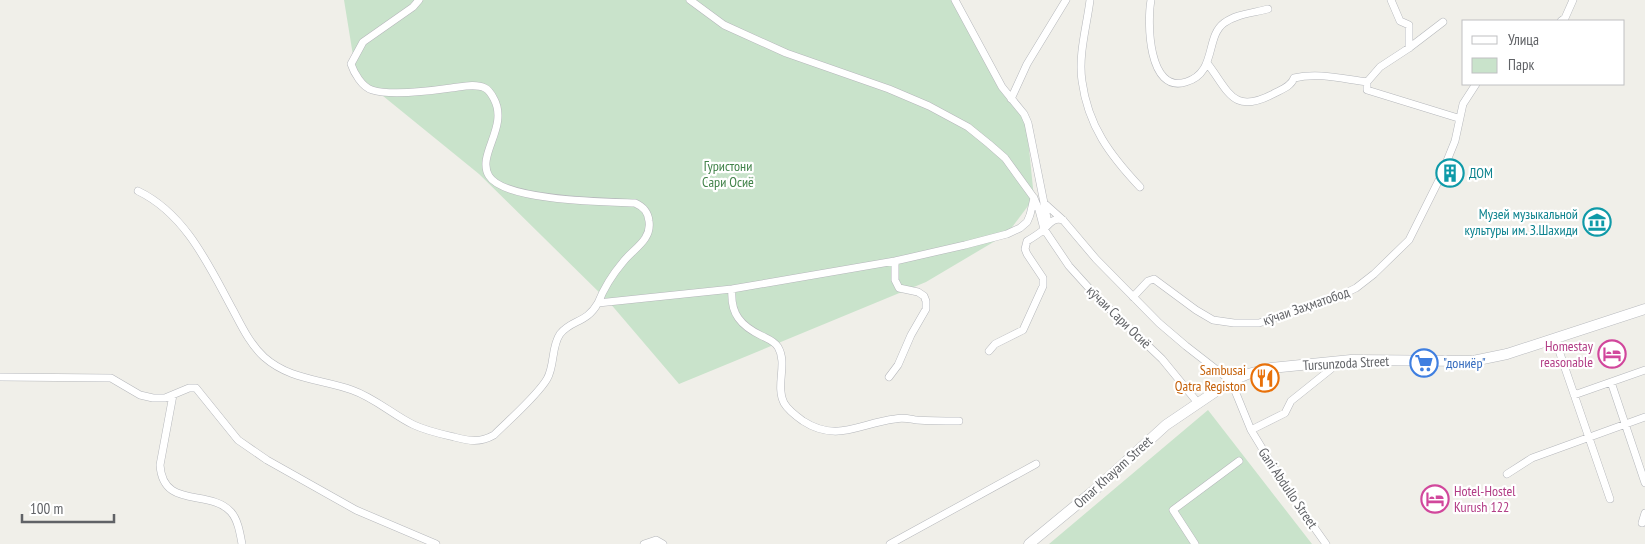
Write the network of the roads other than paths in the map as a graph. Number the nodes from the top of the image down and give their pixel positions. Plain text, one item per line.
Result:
1 (419, 0) edge
2 (690, 0) edge
3 (955, 0) edge
4 (1066, 0) edge
5 (1090, 0) edge
6 (1151, 0) edge
7 (1390, 0) edge
8 (1573, 0) edge
9 (1268, 10) dead end
10 (1562, 20) edge
11 (1443, 22) dead end
12 (1409, 48) junction
13 (1207, 63) junction
14 (1368, 82) junction
15 (1475, 85) edge
16 (1011, 99) junction
17 (1458, 118) junction
18 (1140, 187) dead end
19 (138, 191) dead end
20 (1034, 198) junction
21 (1044, 203) junction
22 (1063, 220) junction
23 (1046, 226) junction
24 (895, 261) junction
25 (732, 289) junction
26 (1133, 297) junction
27 (598, 303) junction
28 (1645, 309) edge
29 (1555, 338) junction
30 (989, 351) dead end
31 (1334, 362) junction
32 (1645, 370) edge
33 (0, 377) edge
34 (889, 378) dead end
35 (1231, 381) junction
36 (1611, 382) junction
37 (173, 395) junction
38 (1574, 395) junction
39 (1198, 403) junction
40 (1645, 417) edge
41 (960, 420) dead end
42 (1625, 424) junction
43 (1251, 430) junction
44 (1588, 437) junction
45 (1239, 461) dead end
46 (1036, 464) dead end
47 (1507, 474) dead end
48 (1645, 483) edge
49 (1610, 499) dead end
50 (1645, 513) edge
51 (1642, 524) dead end
52 (242, 544) edge
53 (436, 544) edge
54 (644, 544) edge
55 (663, 544) edge
56 (890, 544) edge
57 (1029, 544) edge
58 (1195, 544) edge
59 (1326, 544) edge

1 - 27 street
2 - 20 street
3 - 16 street, кӯчаи Сари Осиё
4 - 16 street
5 - 18 street
6 - 13 street
7 - 12 street
8 - 10 street
9 - 13 street
11 - 12 street
12 - 14 street
13 - 14 street
14 - 17 street
15 - 17 street, кӯчаи Заҳматобод
16 - 21 street, кӯчаи Сари Осиё
17 - 26 street, кӯчаи Заҳматобод
19 - 27 street
20 - 23 street
20 - 24 street
21 - 22 street
21 - 23 street, кӯчаи Сари Осиё
22 - 23 street
22 - 26 street
23 - 30 street
23 - 39 street, кӯчаи Сари Осиё
24 - 25 street
24 - 34 street
25 - 27 street
25 - 41 street
26 - 35 street
28 - 29 main road, Tursunzoda Street
29 - 31 main road, Tursunzoda Street
29 - 38 street
31 - 35 main road, Tursunzoda Street
31 - 43 street
32 - 36 street
33 - 37 street
35 - 39 main road, Tursunzoda Street
35 - 43 street, Gani Abdullo Street
36 - 38 street
36 - 42 street
37 - 52 street
37 - 53 street
38 - 44 street
39 - 57 main road, Omar Khayam Street
40 - 42 street
42 - 44 street
42 - 48 street
43 - 59 street, Gani Abdullo Street
44 - 47 street
44 - 49 street
45 - 58 street
46 - 56 street
50 - 51 street
54 - 55 street

